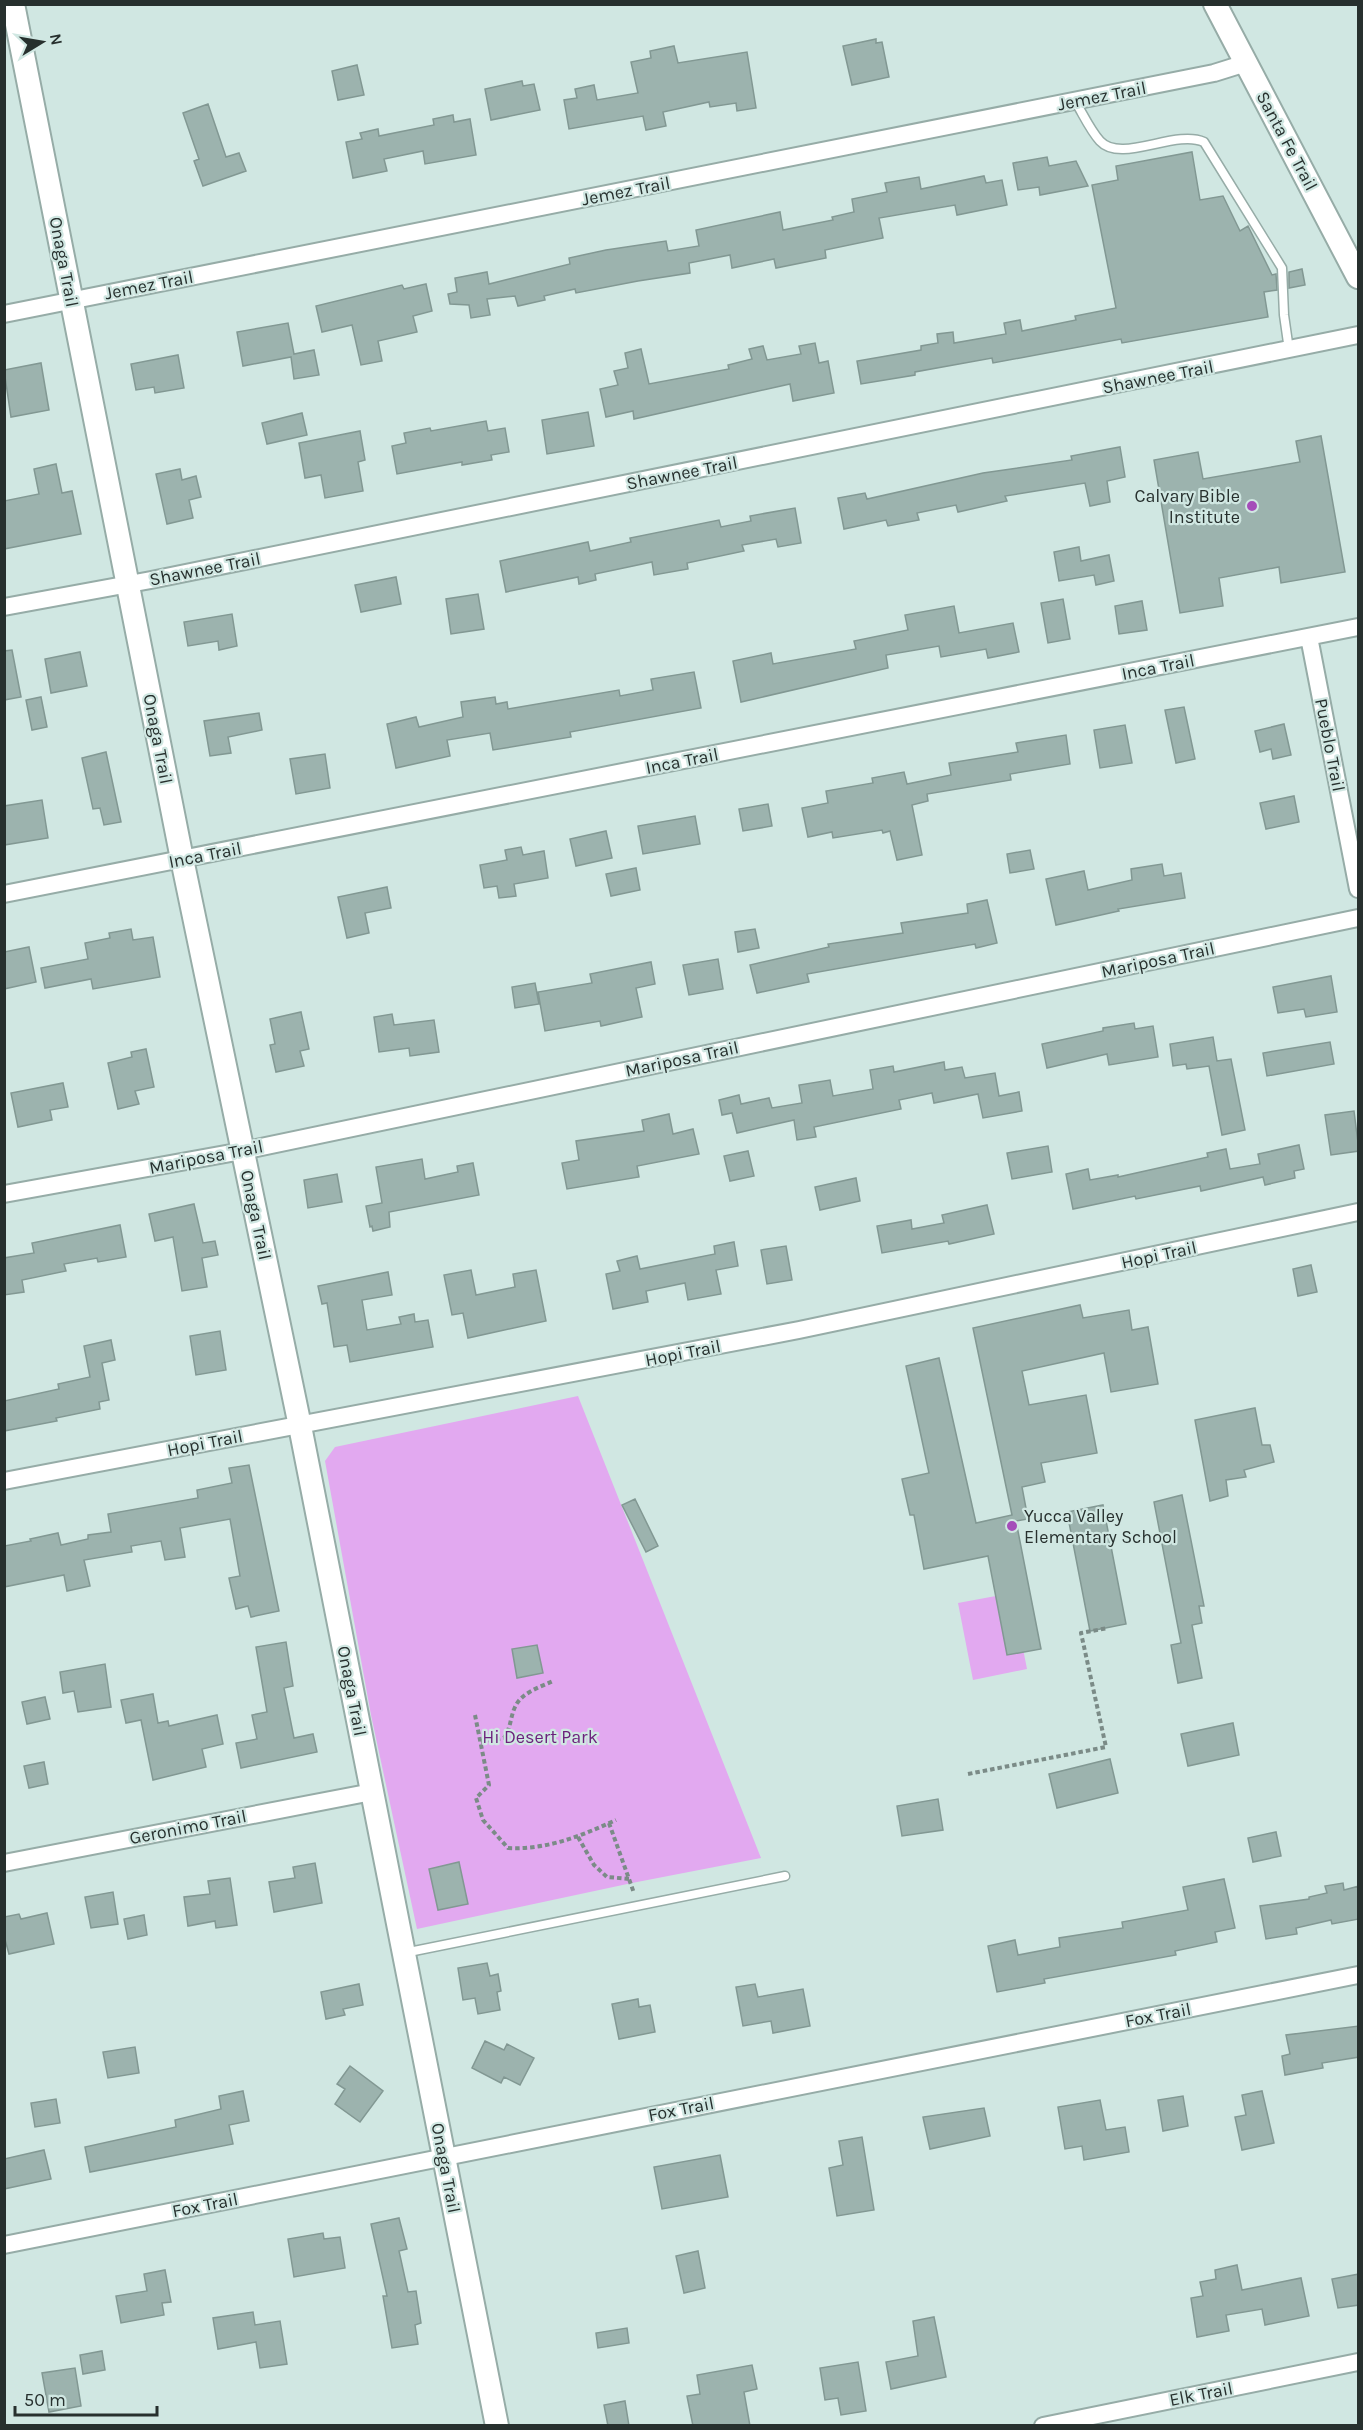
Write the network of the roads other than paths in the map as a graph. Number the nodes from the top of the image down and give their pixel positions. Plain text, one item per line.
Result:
1 (13, 4) edge
2 (1215, 4) edge
3 (11, 32) edge
4 (1246, 63) junction
5 (1075, 101) junction
6 (1359, 277) edge
7 (71, 301) junction
8 (4, 314) edge
9 (1359, 335) edge
10 (1289, 350) junction
11 (127, 584) junction
12 (4, 607) edge
13 (1359, 627) edge
14 (1309, 637) junction
15 (182, 859) junction
16 (1359, 889) edge
17 (4, 894) edge
18 (1359, 918) edge
19 (242, 1151) junction
20 (4, 1194) edge
21 (1359, 1212) edge
22 (300, 1425) junction
23 (4, 1481) edge
24 (372, 1792) junction
25 (4, 1863) edge
26 (785, 1876) dead end
27 (404, 1953) junction
28 (1359, 1975) edge
29 (444, 2156) junction
30 (4, 2245) edge
31 (1359, 2362) edge
32 (497, 2426) edge
33 (1043, 2426) edge

1 - 3 street, Onaga Trail
2 - 4 street, Santa Fe Trail
3 - 7 street, Onaga Trail
4 - 5 street, Jemez Trail
4 - 6 street, Santa Fe Trail
5 - 7 street, Jemez Trail
5 - 10 lane
7 - 8 street, Jemez Trail
7 - 11 street, Onaga Trail
9 - 10 street, Shawnee Trail
10 - 11 street, Shawnee Trail
11 - 12 street, Shawnee Trail
11 - 15 street, Onaga Trail
13 - 14 street, Inca Trail
14 - 15 street, Inca Trail
14 - 16 street, Pueblo Trail
15 - 17 street, Inca Trail
15 - 19 street, Onaga Trail
18 - 19 street, Mariposa Trail
19 - 20 street, Mariposa Trail
19 - 22 street, Onaga Trail
21 - 22 street, Hopi Trail
22 - 23 street, Hopi Trail
22 - 24 street, Onaga Trail
24 - 25 street, Geronimo Trail
24 - 27 street, Onaga Trail
26 - 27 lane
27 - 29 street, Onaga Trail
28 - 29 street, Fox Trail
29 - 30 street, Fox Trail
29 - 32 street, Onaga Trail
31 - 33 street, Elk Trail

